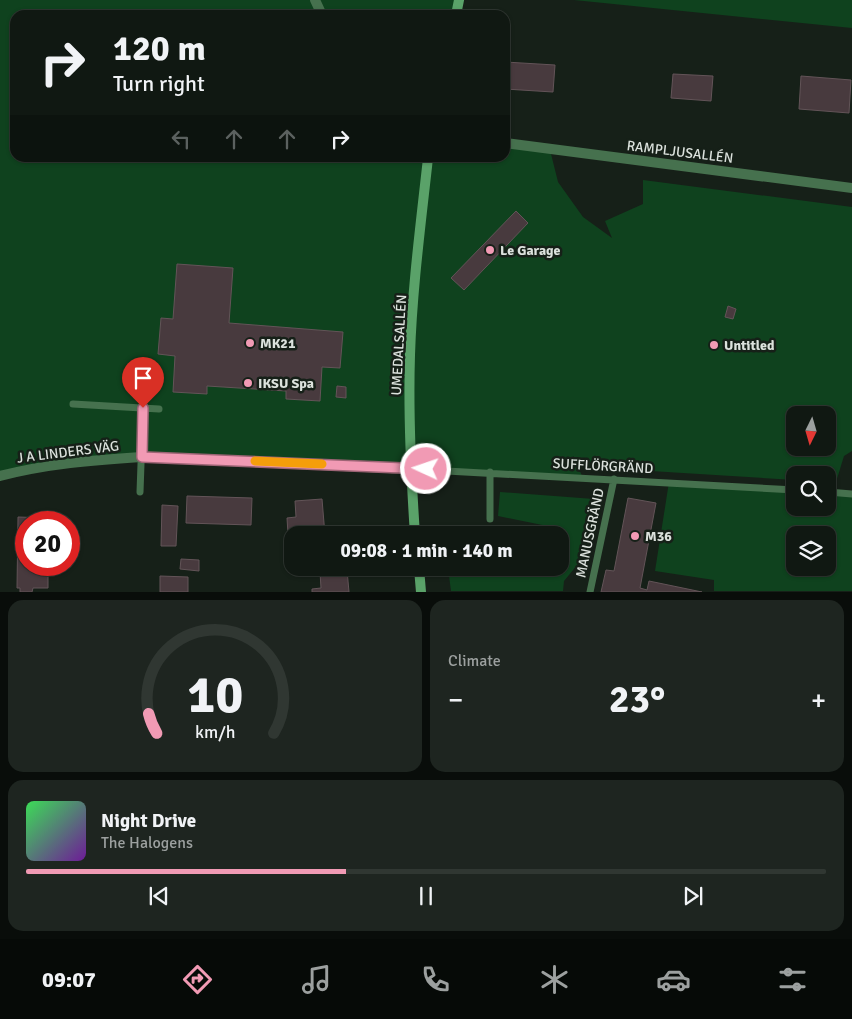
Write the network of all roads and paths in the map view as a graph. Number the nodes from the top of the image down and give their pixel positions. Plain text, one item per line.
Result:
1 (510, 144) edge
2 (428, 162) edge
3 (852, 188) edge
4 (73, 404) dead end
5 (143, 408) junction
6 (159, 409) dead end
7 (142, 457) junction
8 (410, 469) junction
9 (490, 472) junction
10 (0, 476) edge
11 (614, 480) junction
12 (786, 490) edge
13 (140, 492) dead end
14 (836, 493) edge
15 (852, 495) edge
16 (490, 519) dead end
17 (414, 526) edge
18 (419, 576) edge
19 (421, 592) edge
20 (590, 592) edge

1 - 3 street, RAMPLJUSALLÉN
2 - 8 street, UMEDALSALLÉN
4 - 5 lane
5 - 6 lane
5 - 7 lane
7 - 8 street, J A LINDERS VÄG
7 - 10 street, J A LINDERS VÄG
7 - 13 lane
8 - 9 lane, SUFFLÖRGRÄND
8 - 17 street, UMEDALSALLÉN
9 - 11 lane, SUFFLÖRGRÄND
9 - 16 lane
11 - 12 lane, SUFFLÖRGRÄND
11 - 20 lane, MANUSGRÄND
14 - 15 lane
18 - 19 street

